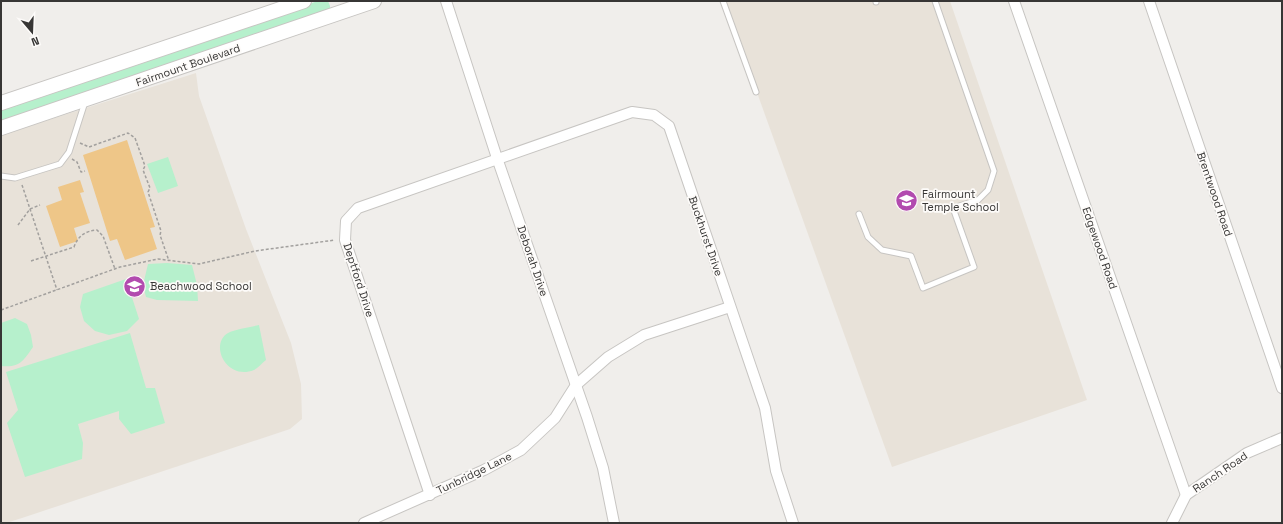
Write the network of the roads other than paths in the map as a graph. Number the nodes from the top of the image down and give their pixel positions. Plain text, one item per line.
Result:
1 (304, 1) edge
2 (372, 1) edge
3 (446, 1) edge
4 (723, 1) edge
5 (935, 1) edge
6 (1014, 1) edge
7 (1149, 1) edge
8 (352, 5) edge
9 (756, 92) dead end
10 (86, 100) junction
11 (1, 103) edge
12 (1, 128) edge
13 (497, 158) junction
14 (1, 176) edge
15 (859, 214) dead end
16 (730, 307) junction
17 (576, 385) junction
18 (1282, 388) edge
19 (1282, 438) edge
20 (430, 495) junction
21 (1186, 495) junction
22 (364, 523) edge
23 (614, 523) edge
24 (793, 523) edge
25 (1172, 523) edge

1 - 11 main road
2 - 8 main road, Fairmount Boulevard
3 - 13 street, Deborah Drive
4 - 9 lane
5 - 15 lane
6 - 21 street, Edgewood Road
7 - 18 street, Brentwood Road
8 - 10 main road, Fairmount Boulevard
10 - 12 main road, Fairmount Boulevard
10 - 14 lane
13 - 16 street, Buckhurst Drive
13 - 17 street, Deborah Drive
13 - 20 street, Deptford Drive
16 - 17 street, Tunbridge Lane
16 - 24 street, Buckhurst Drive
17 - 20 street, Tunbridge Lane
17 - 23 street, Deborah Drive
19 - 21 street, Ranch Road
20 - 22 street, Tunbridge Lane
21 - 25 street, Ranch Road

